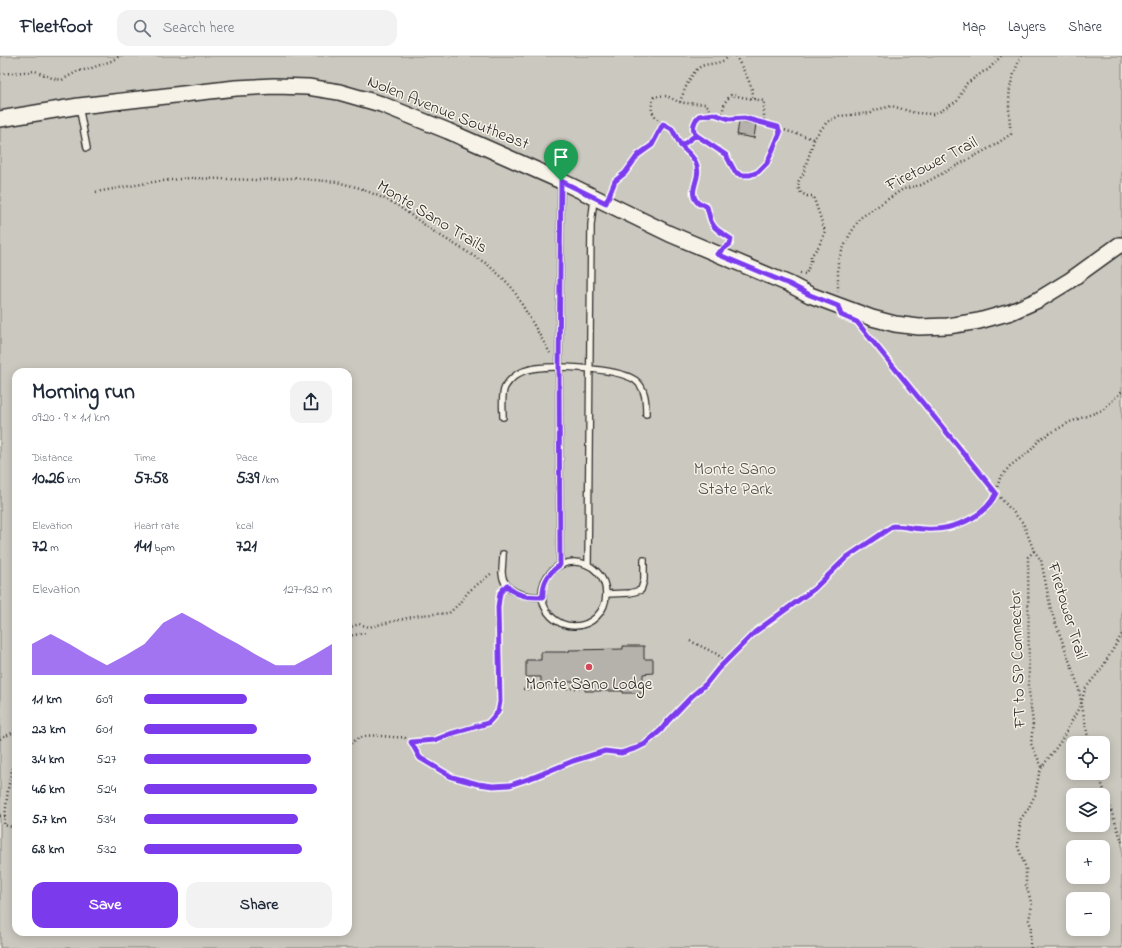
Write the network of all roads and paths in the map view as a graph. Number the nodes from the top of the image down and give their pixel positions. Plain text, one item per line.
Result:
1 (120, 56) edge
2 (729, 56) edge
3 (736, 56) edge
4 (1001, 56) edge
5 (1021, 56) edge
6 (0, 74) edge
7 (753, 98) junction
8 (680, 102) junction
9 (79, 106) junction
10 (710, 115) junction
11 (721, 117) junction
12 (0, 119) edge
13 (764, 123) junction
14 (663, 124) junction
15 (780, 133) junction
16 (696, 135) junction
17 (814, 139) junction
18 (681, 146) junction
19 (87, 148) dead end
20 (561, 181) junction
21 (96, 192) dead end
22 (600, 201) junction
23 (1121, 243) edge
24 (717, 254) junction
25 (804, 273) dead end
26 (838, 288) dead end
27 (862, 328) dead end
28 (559, 367) junction
29 (590, 370) junction
30 (1122, 391) edge
31 (646, 414) dead end
32 (503, 417) dead end
33 (996, 493) junction
34 (1034, 551) junction
35 (503, 554) dead end
36 (644, 560) dead end
37 (560, 565) junction
38 (588, 565) junction
39 (502, 570) junction
40 (507, 585) junction
41 (607, 594) junction
42 (543, 597) junction
43 (352, 627) edge
44 (366, 633) dead end
45 (1122, 634) edge
46 (352, 635) edge
47 (690, 641) dead end
48 (726, 662) junction
49 (581, 688) dead end
50 (523, 689) dead end
51 (1081, 704) junction
52 (12, 733) edge
53 (1088, 736) edge
54 (0, 739) edge
55 (352, 742) edge
56 (411, 742) junction
57 (1042, 767) junction
58 (12, 770) edge
59 (1100, 780) edge
60 (0, 816) edge
61 (5, 816) junction
62 (12, 827) edge
63 (1122, 842) edge
64 (1031, 948) edge

1 - 6 path
2 - 8 path
3 - 7 path
4 - 17 path
5 - 26 path, Firetower Trail
7 - 11 path
7 - 13 path
8 - 10 path
8 - 14 path
9 - 12 street, Nolen Avenue Southeast
9 - 19 lane
9 - 20 street, Nolen Avenue Southeast
10 - 11 path
10 - 16 path
11 - 13 path
13 - 15 path
14 - 18 path
14 - 22 path
15 - 16 path
15 - 17 path
16 - 18 path
17 - 25 path
18 - 24 path
20 - 22 street, Nolen Avenue Southeast
20 - 28 lane
21 - 28 path, Monte Sano Trails
22 - 24 street, Nolen Avenue Southeast
22 - 29 lane
23 - 24 street, Nolen Avenue Southeast
27 - 33 path, Firetower Trail
28 - 29 lane
28 - 32 lane
28 - 37 lane
29 - 31 lane
29 - 38 lane
30 - 33 path
33 - 34 path, Firetower Trail
33 - 48 path
34 - 51 path, Firetower Trail
34 - 57 path, FT to SP Connector
35 - 39 lane
36 - 41 lane
37 - 38 lane
37 - 42 lane
38 - 41 lane
39 - 40 lane
39 - 43 path
40 - 42 lane
40 - 56 path
41 - 42 lane
44 - 46 path
45 - 51 path
47 - 48 path
48 - 56 path
49 - 50 path
51 - 53 path, Firetower Trail
51 - 57 path
52 - 54 path
55 - 56 path
57 - 64 path
58 - 61 path
59 - 63 path
60 - 61 path
61 - 62 path

